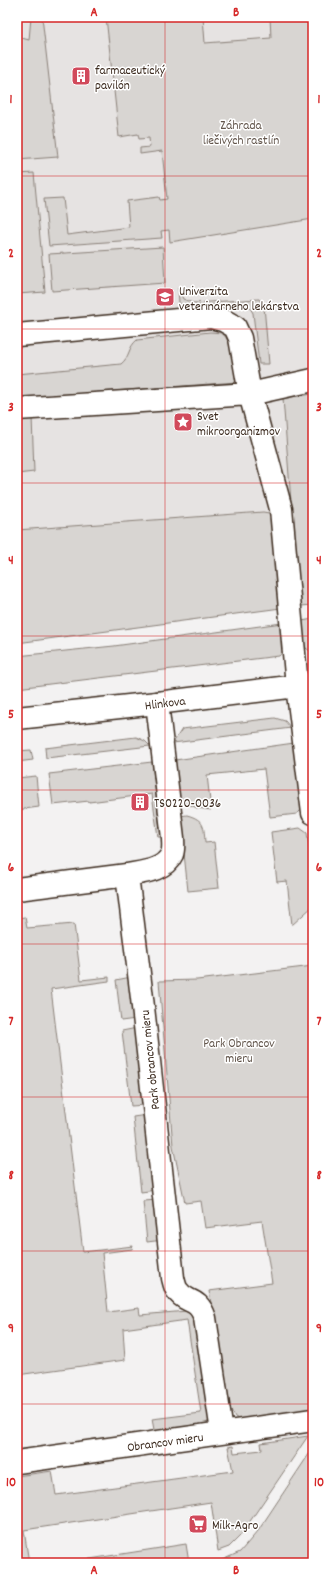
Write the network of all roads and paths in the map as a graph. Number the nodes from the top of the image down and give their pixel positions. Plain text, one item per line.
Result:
1 (17, 335) edge
2 (313, 380) edge
3 (250, 394) junction
4 (17, 409) edge
5 (305, 685) edge
6 (157, 704) junction
7 (17, 718) edge
8 (313, 813) edge
9 (127, 875) junction
10 (17, 888) edge
11 (313, 1420) edge
12 (222, 1432) junction
13 (17, 1462) edge

1 - 3 main road
2 - 3 main road
3 - 4 main road
3 - 5 main road
5 - 6 main road, Hlinkova
5 - 8 main road
6 - 7 main road, Hlinkova
6 - 9 main road
9 - 10 main road
9 - 12 main road, Park obrancov mieru
11 - 12 main road, Obrancov mieru
12 - 13 main road, Obrancov mieru

